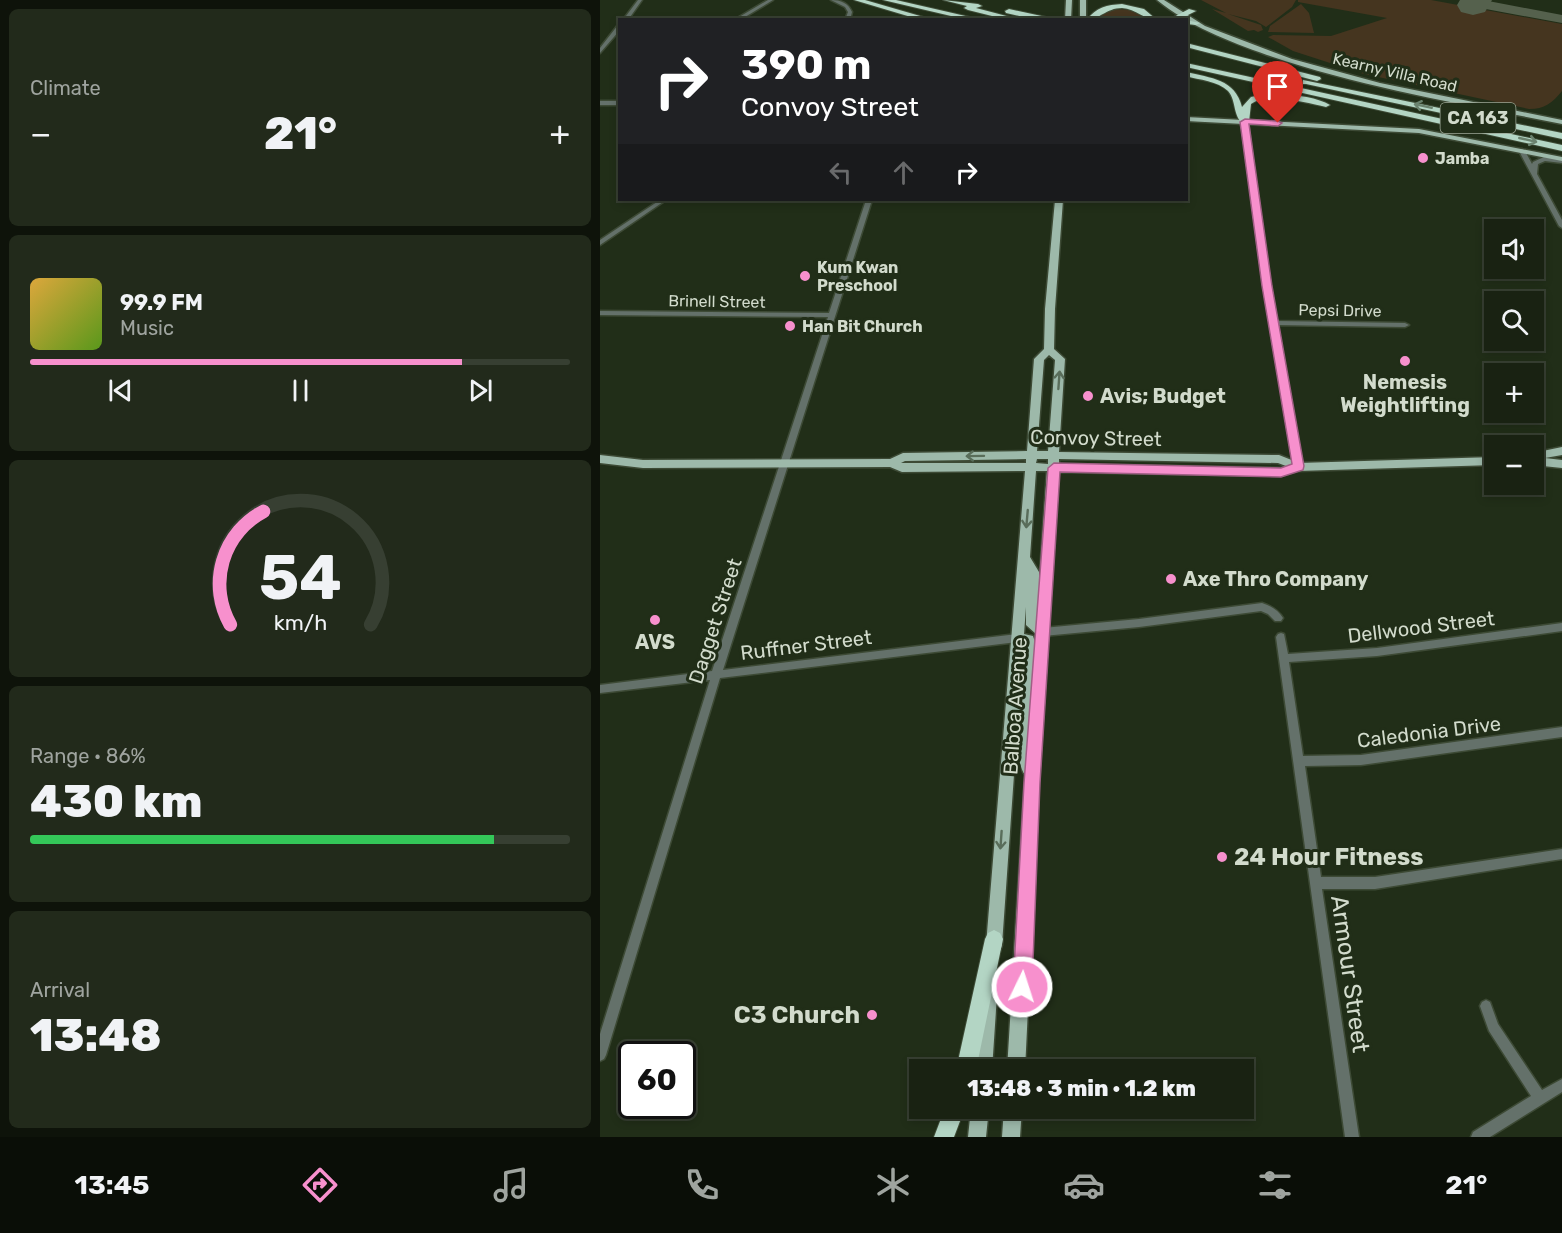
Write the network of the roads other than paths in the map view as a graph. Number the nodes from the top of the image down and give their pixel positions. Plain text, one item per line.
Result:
1 (640, 0) edge
2 (771, 0) edge
3 (832, 0) edge
4 (857, 0) edge
5 (886, 0) edge
6 (929, 0) edge
7 (946, 0) edge
8 (972, 0) edge
9 (1069, 0) edge
10 (1083, 0) edge
11 (1160, 0) edge
12 (1174, 0) edge
13 (898, 10) junction
14 (1017, 16) edge
15 (1188, 16) edge
16 (626, 18) edge
17 (740, 18) edge
18 (848, 18) edge
19 (924, 18) edge
20 (932, 18) edge
21 (971, 18) edge
22 (1032, 18) edge
23 (1068, 18) edge
24 (1083, 18) edge
25 (1091, 18) edge
26 (1153, 18) edge
27 (1196, 23) joint
28 (618, 28) edge
29 (1226, 35) junction
30 (1188, 46) edge
31 (1188, 50) edge
32 (600, 51) edge
33 (1188, 56) edge
34 (1188, 65) edge
35 (1262, 65) junction
36 (1188, 74) edge
37 (1188, 75) edge
38 (1294, 89) junction
39 (1394, 100) junction
40 (600, 103) edge
41 (618, 103) edge
42 (1408, 114) junction
43 (1188, 119) edge
44 (1245, 122) junction
45 (1562, 122) edge
46 (1562, 136) edge
47 (1562, 148) edge
48 (1522, 151) junction
49 (1562, 160) edge
50 (1536, 178) junction
51 (662, 201) edge
52 (869, 201) edge
53 (1059, 201) edge
54 (1562, 226) edge
55 (600, 243) edge
56 (600, 313) edge
57 (833, 315) junction
58 (1273, 323) junction
59 (1406, 325) dead end
60 (1049, 350) junction
61 (1562, 451) edge
62 (1544, 456) edge
63 (601, 458) edge
64 (1032, 461) junction
65 (1484, 461) edge
66 (1544, 461) edge
67 (1055, 462) junction
68 (785, 463) junction
69 (1562, 464) edge
70 (1298, 466) junction
71 (1023, 556) junction
72 (1278, 618) dead end
73 (1562, 627) edge
74 (1043, 632) junction
75 (1017, 638) junction
76 (1281, 638) dead end
77 (1284, 658) junction
78 (716, 675) junction
79 (600, 689) edge
80 (1562, 732) edge
81 (1300, 761) junction
82 (1032, 783) junction
83 (1562, 854) edge
84 (1316, 883) junction
85 (994, 939) junction
86 (1486, 1006) dead end
87 (600, 1055) edge
88 (968, 1059) edge
89 (984, 1059) edge
90 (1017, 1059) edge
91 (1562, 1085) edge
92 (1540, 1098) junction
93 (951, 1119) edge
94 (979, 1119) edge
95 (1012, 1119) edge
96 (944, 1137) edge
97 (977, 1137) edge
98 (1011, 1137) edge
99 (1352, 1137) edge
100 (1478, 1137) edge

1 - 16 street
2 - 17 street
3 - 18 street
4 - 13 highway
5 - 21 highway
6 - 14 highway
7 - 14 highway
8 - 14 highway
9 - 23 main road
10 - 24 main road
11 - 15 main road, Kearny Villa Road
12 - 15 main road, Kearny Villa Road
13 - 19 highway
13 - 20 highway
14 - 22 highway
15 - 27 highway
15 - 29 main road, Kearny Villa Road
25 - 26 highway
27 - 29 main road, Kearny Villa Road
28 - 32 street
29 - 45 main road, Kearny Villa Road
30 - 35 highway
31 - 35 highway
33 - 39 highway, CA 163
34 - 38 highway, CA 163
35 - 39 highway
36 - 38 highway
37 - 44 highway
38 - 42 highway, CA 163
46 -> 39 highway, CA 163
40 - 41 street
42 - 44 highway
42 -> 47 highway, CA 163
43 - 44 main road
44 - 48 main road
44 - 58 street
48 - 49 main road
48 - 50 street
49 - 50 street
50 - 54 street
51 - 55 street
52 - 57 street, Dagget Street
53 - 60 main road, Balboa Avenue
56 - 57 street, Brinell Street
57 - 68 street, Dagget Street
58 - 59 street, Pepsi Drive
58 - 70 street
60 - 64 main road, Balboa Avenue
67 -> 60 main road, Balboa Avenue
61 - 62 main road
63 - 68 main road, Convoy Street
64 - 67 main road, Convoy Street
64 - 68 main road, Convoy Street
64 -> 71 main road, Balboa Avenue
65 - 70 main road, Convoy Street
66 - 69 main road
67 - 70 main road, Convoy Street
67 - 74 main road, Balboa Avenue
68 - 78 street, Dagget Street
71 - 74 main road
71 - 75 main road, Balboa Avenue
72 - 74 street
73 - 77 street, Dellwood Street
74 - 82 main road, Balboa Avenue
75 - 78 street, Ruffner Street
75 - 82 main road
75 -> 85 main road, Balboa Avenue
76 - 77 street, Armour Street
77 - 81 street, Armour Street
78 - 79 street, Ruffner Street
78 - 87 street, Dagget Street
80 - 81 street, Caledonia Drive
81 - 84 street, Armour Street
82 - 90 main road, Balboa Avenue
83 - 84 street
84 - 99 street, Armour Street
85 - 88 highway
85 - 89 main road, Balboa Avenue
86 - 92 street
91 - 92 street
92 - 100 street
93 - 96 highway
94 - 97 main road
95 - 98 main road

